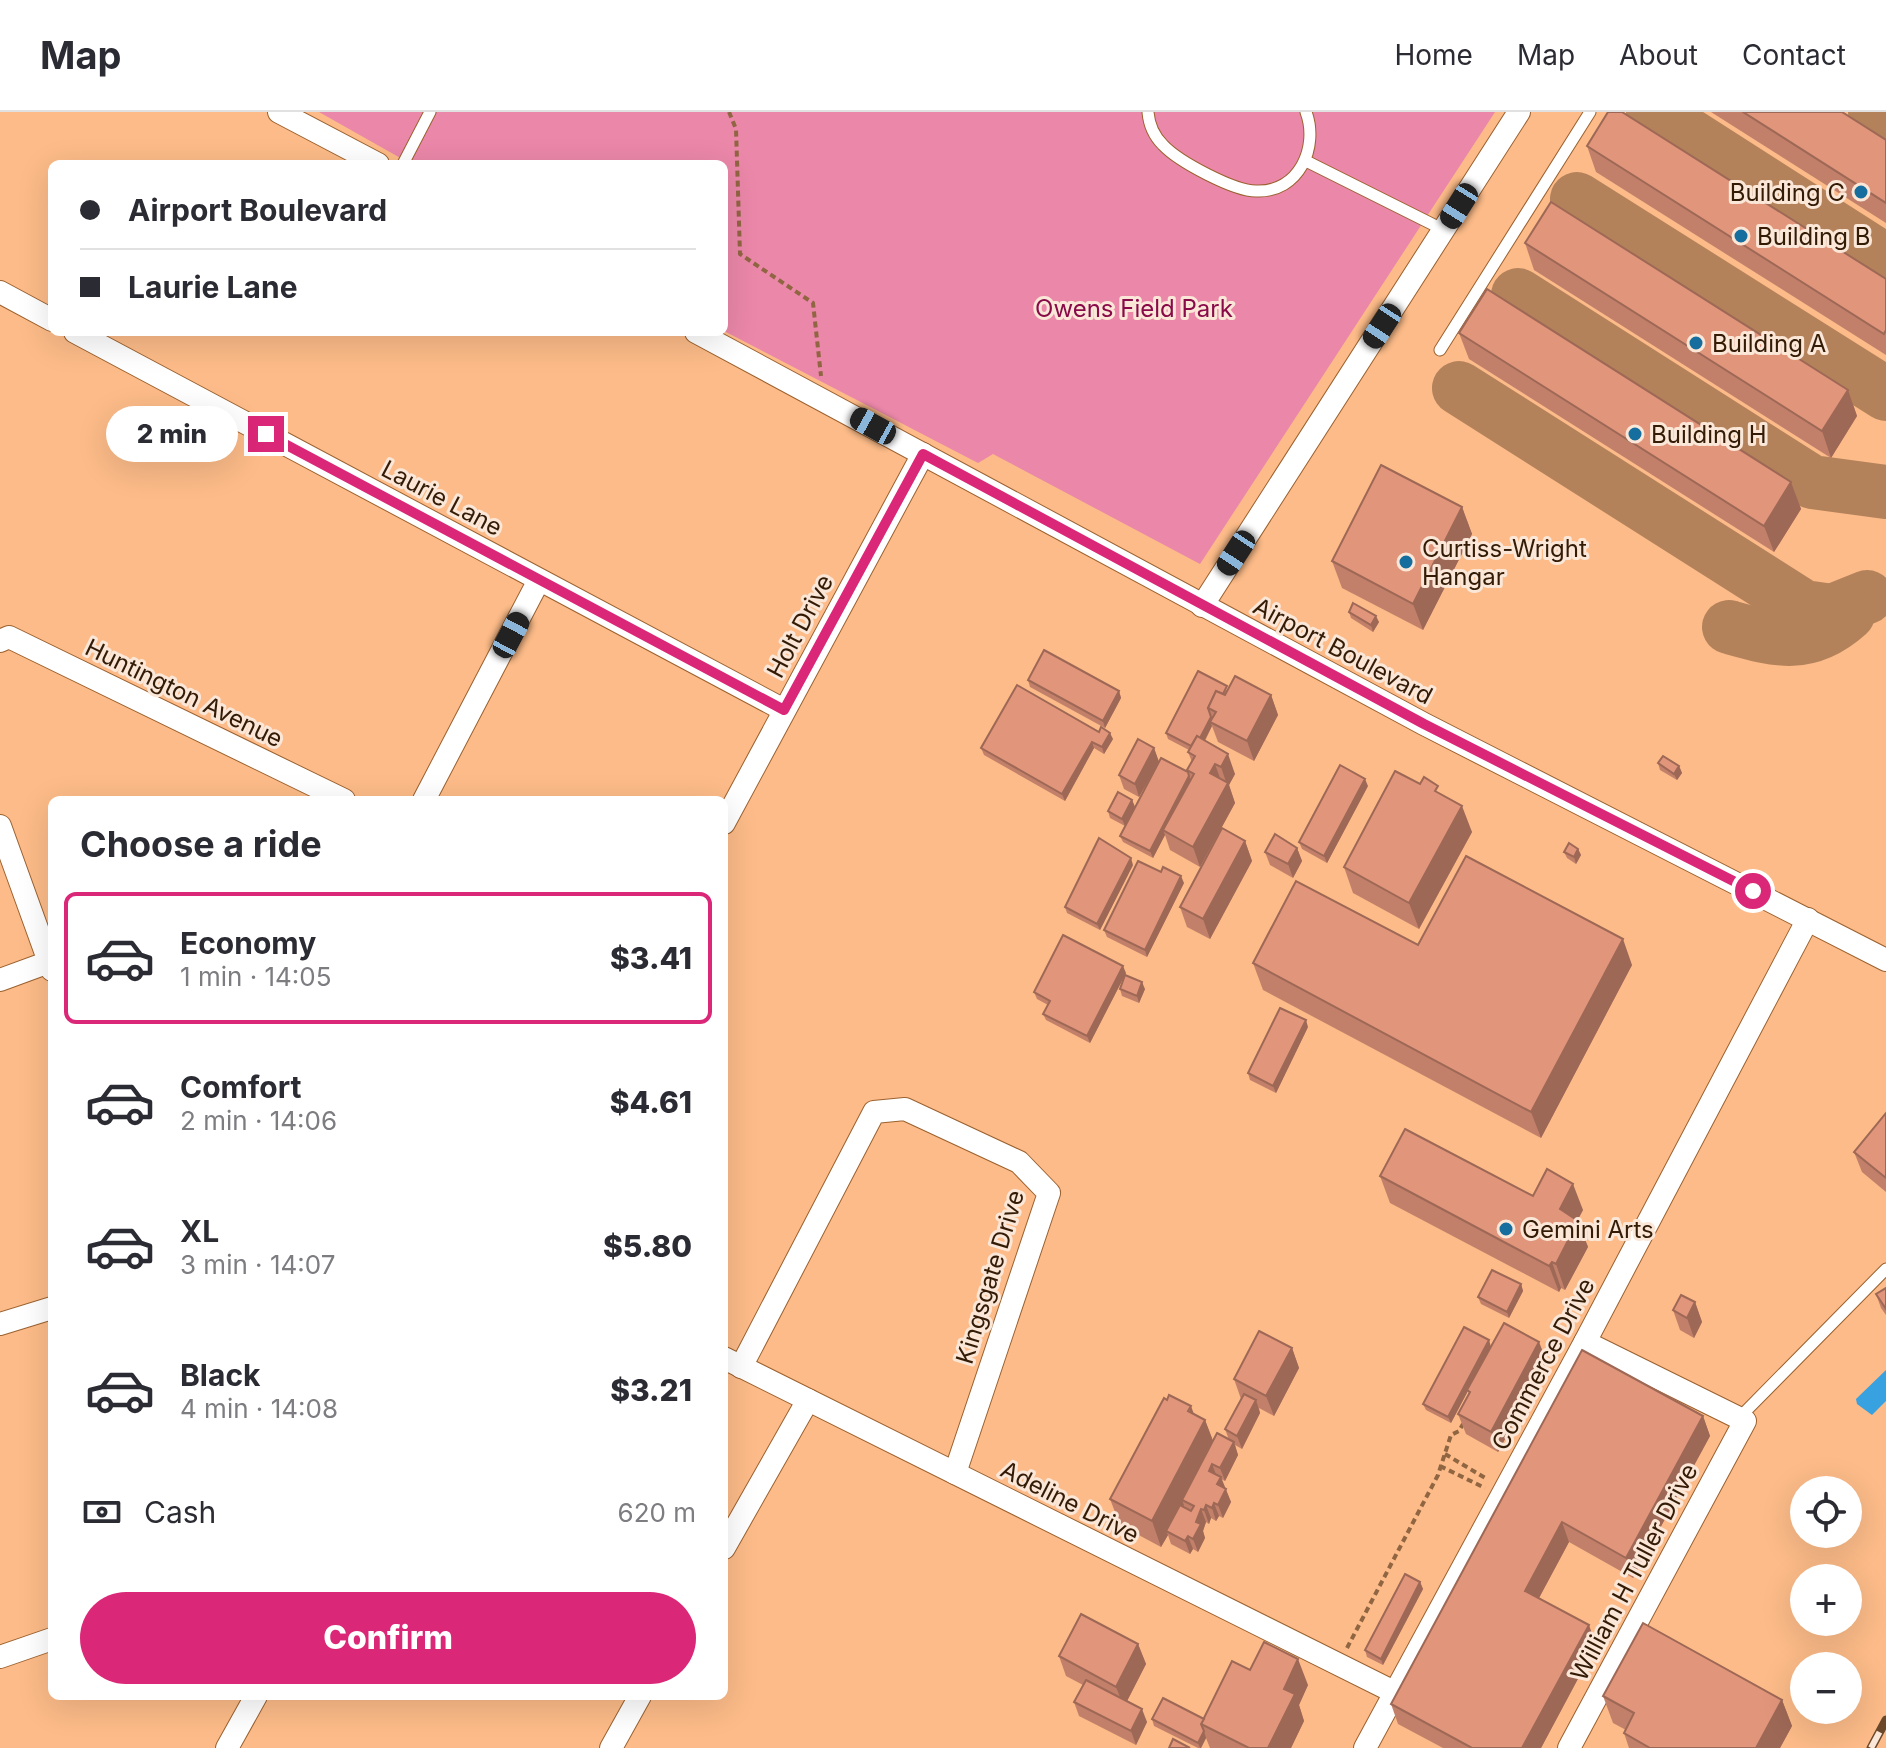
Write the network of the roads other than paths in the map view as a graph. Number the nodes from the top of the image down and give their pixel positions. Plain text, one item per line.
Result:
1 (279, 112) edge
2 (430, 112) edge
3 (1148, 112) edge
4 (1306, 112) edge
5 (1519, 112) edge
6 (1590, 112) edge
7 (370, 160) edge
8 (405, 160) edge
9 (1306, 161) junction
10 (1444, 230) junction
11 (0, 292) edge
12 (48, 318) edge
13 (82, 336) edge
14 (704, 336) edge
15 (1440, 350) dead end
16 (923, 454) junction
17 (539, 580) junction
18 (1202, 606) junction
19 (0, 641) edge
20 (784, 710) junction
21 (336, 796) edge
22 (426, 796) edge
23 (728, 815) edge
24 (0, 826) edge
25 (1808, 919) junction
26 (48, 960) edge
27 (1886, 960) edge
28 (48, 967) edge
29 (0, 980) edge
30 (1886, 1269) edge
31 (48, 1309) edge
32 (0, 1324) edge
33 (1585, 1342) junction
34 (732, 1362) edge
35 (808, 1400) junction
36 (1742, 1419) junction
37 (955, 1473) junction
38 (728, 1541) edge
39 (48, 1640) edge
40 (0, 1657) edge
41 (1394, 1692) junction
42 (254, 1700) edge
43 (638, 1700) edge
44 (227, 1748) edge
45 (611, 1748) edge
46 (1365, 1748) edge
47 (1569, 1748) edge

1 - 7 street
2 - 8 lane
3 - 9 lane
4 - 9 lane
5 - 10 street
6 - 15 lane
9 - 10 lane
10 - 18 street
11 - 12 street
13 - 17 street, Laurie Lane
14 - 16 street, Airport Boulevard
16 - 18 street, Airport Boulevard
16 - 20 street, Holt Drive
17 - 20 street, Laurie Lane
17 - 22 street
18 - 25 street, Airport Boulevard
19 - 21 street, Huntington Avenue
20 - 23 street, Holt Drive
24 - 26 street
25 - 27 street, Airport Boulevard
25 - 33 street, Commerce Drive
28 - 29 street
30 - 36 lane
31 - 32 street
33 - 36 street
33 - 41 street, Commerce Drive
34 - 35 street, Adeline Drive
34 - 37 street, Kingsgate Drive
35 - 37 street, Adeline Drive
35 - 38 street
36 - 47 street, William H Tuller Drive
37 - 41 street, Adeline Drive
39 - 40 street
41 - 46 street, Commerce Drive
42 - 44 street
43 - 45 street

